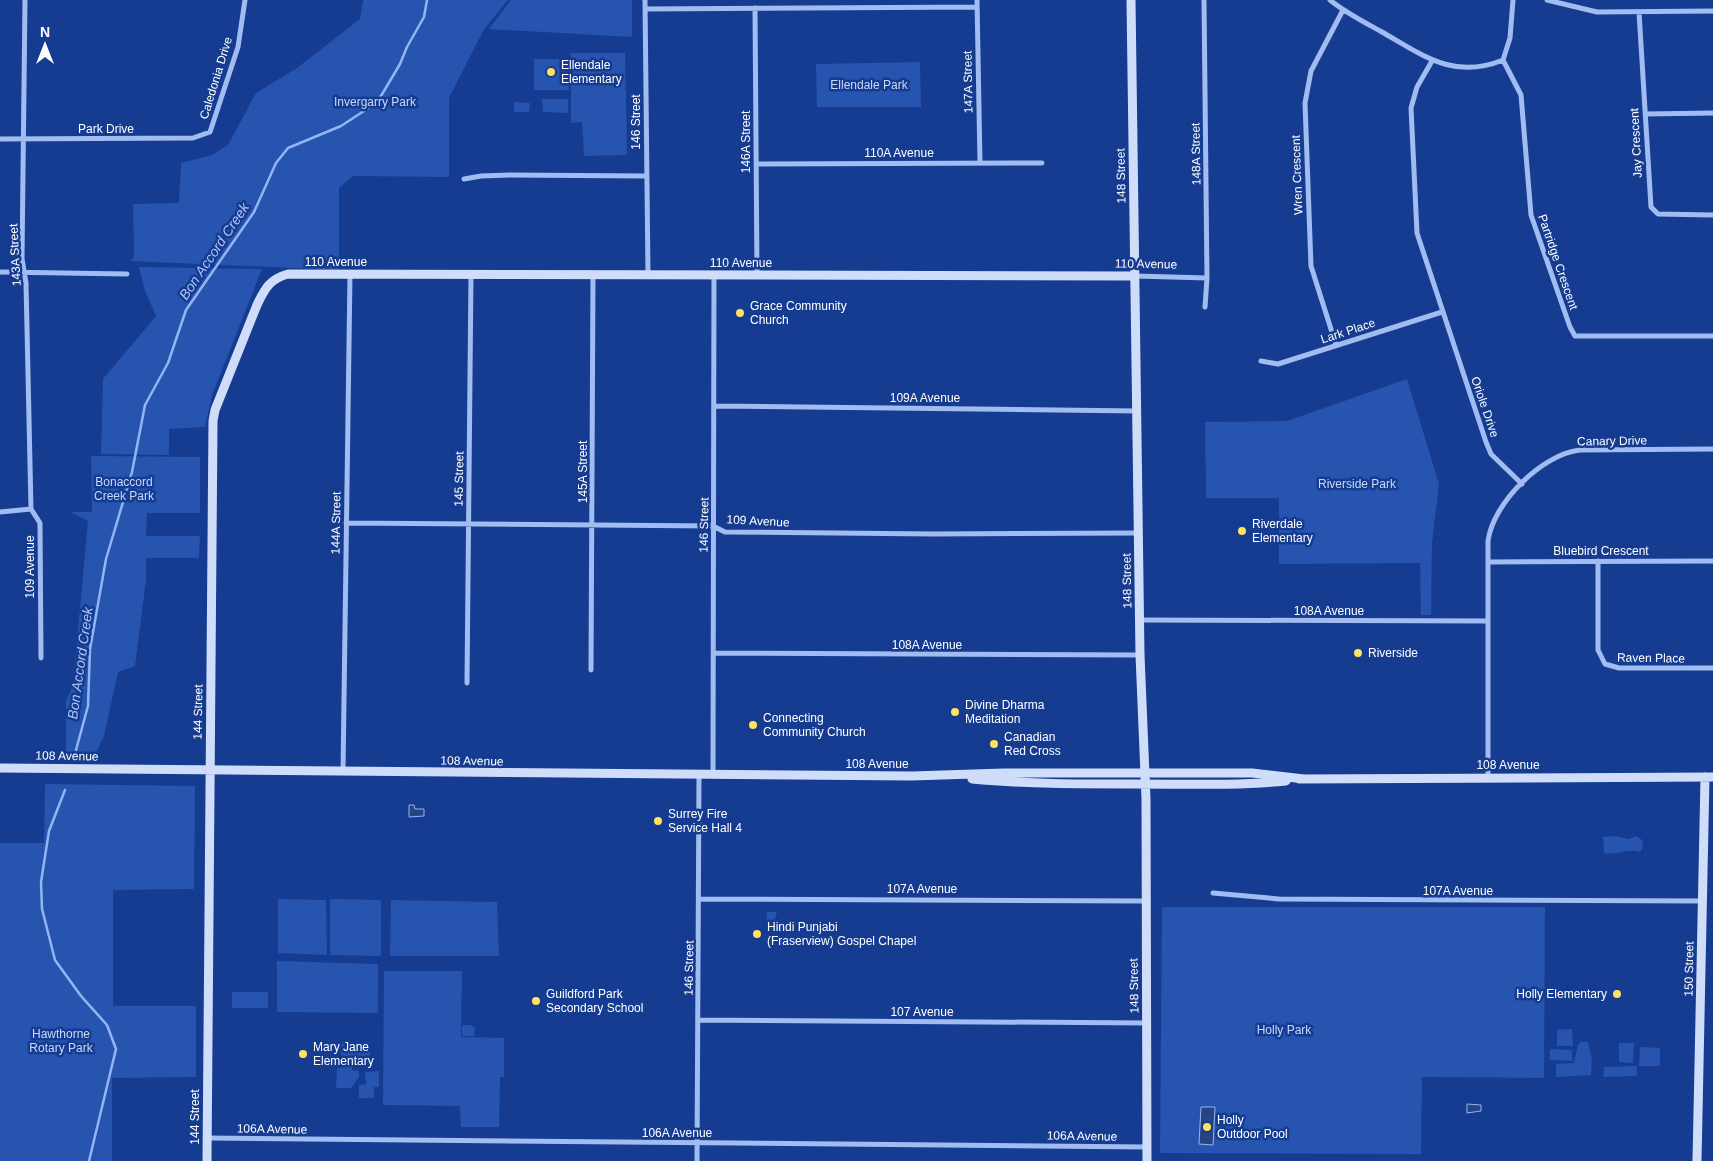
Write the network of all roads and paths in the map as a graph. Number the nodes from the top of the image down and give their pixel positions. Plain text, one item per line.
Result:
1 (25, 0) edge
2 (245, 0) edge
3 (645, 0) edge
4 (977, 0) edge
5 (1132, 0) edge
6 (1204, 0) edge
7 (1330, 0) edge
8 (1513, 0) edge
9 (1547, 0) edge
10 (977, 7) junction
11 (645, 8) junction
12 (755, 8) junction
13 (1343, 10) junction
14 (1638, 12) junction
15 (1713, 12) edge
16 (1503, 60) junction
17 (1432, 61) junction
18 (1713, 113) edge
19 (1645, 114) junction
20 (210, 132) joint
21 (0, 138) edge
22 (24, 140) junction
23 (980, 163) junction
24 (756, 164) junction
25 (1042, 164) dead end
26 (646, 176) junction
27 (464, 179) dead end
28 (1713, 215) edge
29 (0, 272) edge
30 (24, 273) junction
31 (127, 274) dead end
32 (350, 274) junction
33 (471, 274) junction
34 (593, 275) junction
35 (648, 275) junction
36 (714, 275) junction
37 (757, 275) junction
38 (1135, 276) junction
39 (276, 278) joint
40 (1207, 278) junction
41 (1205, 307) dead end
42 (1442, 312) junction
43 (1713, 336) edge
44 (1336, 345) junction
45 (1261, 362) dead end
46 (714, 406) junction
47 (1137, 411) junction
48 (1713, 449) edge
49 (1522, 484) junction
50 (32, 509) junction
51 (0, 512) edge
52 (346, 523) junction
53 (469, 524) junction
54 (592, 524) junction
55 (713, 526) junction
56 (1139, 533) junction
57 (1598, 561) junction
58 (1713, 561) edge
59 (1488, 562) junction
60 (1140, 620) junction
61 (1488, 621) junction
62 (714, 653) junction
63 (1140, 654) junction
64 (40, 658) dead end
65 (1713, 668) edge
66 (591, 670) dead end
67 (467, 683) dead end
68 (0, 768) edge
69 (209, 771) junction
70 (343, 771) junction
71 (1145, 773) junction
72 (699, 775) junction
73 (714, 775) junction
74 (944, 776) junction
75 (1488, 777) junction
76 (1709, 777) edge
77 (1304, 779) junction
78 (1145, 784) junction
79 (1213, 893) dead end
80 (699, 899) junction
81 (1145, 901) junction
82 (1702, 901) junction
83 (698, 1020) junction
84 (1147, 1022) junction
85 (207, 1138) junction
86 (697, 1143) junction
87 (1147, 1147) junction
88 (207, 1161) edge
89 (697, 1161) edge
90 (1147, 1161) edge
91 (1698, 1161) edge

1 - 22 street, 143A Street
2 - 20 street, Caledonia Drive
3 - 11 street, 146 Street
4 - 10 street, 147A Street
5 - 38 main road, 148 Street
6 - 40 street, 148A Street
7 - 13 street
8 - 16 street
9 - 14 street
10 - 12 street
10 - 23 street, 147A Street
11 - 12 street
11 - 26 street, 146 Street
12 - 24 street, 146A Street
13 - 17 street
13 - 44 street, Wren Crescent
14 - 15 street
14 - 19 street, Jay Crescent
16 - 17 street
16 - 43 street, Partridge Crescent
17 - 42 street, Oriole Drive
18 - 19 street
19 - 28 street, Jay Crescent
20 - 22 street, Park Drive
21 - 22 street, Park Drive
22 - 30 street, 143A Street
23 - 24 street, 110A Avenue
23 - 25 street, 110A Avenue
24 - 37 street, 146A Street
26 - 27 street
26 - 35 street, 146 Street
29 - 30 street
30 - 31 street
30 - 50 street, 143A Street
32 - 33 main road, 110 Avenue
32 - 39 main road, 110 Avenue
32 - 52 street, 144A Street
33 - 34 main road, 110 Avenue
33 - 53 street, 145 Street
34 - 35 main road, 110 Avenue
34 - 54 street, 145A Street
35 - 36 main road, 110 Avenue
36 - 37 main road, 110 Avenue
36 - 46 street, 146 Street
37 - 38 main road, 110 Avenue
38 - 40 street, 110 Avenue
38 - 47 main road, 148 Street
39 - 69 main road, 144 Street
40 - 41 street, 148A Street
42 - 44 street, Lark Place
42 - 49 street, Oriole Drive
44 - 45 street, Lark Place
46 - 47 street, 109A Avenue
46 - 55 street, 146 Street
47 - 56 main road, 148 Street
48 - 49 street, Canary Drive
49 - 59 street
50 - 51 street
50 - 64 street, 109 Avenue
52 - 53 street, 109 Avenue
52 - 70 street, 144A Street
53 - 54 street, 109 Avenue
53 - 67 street, 145 Street
54 - 55 street, 109 Avenue
54 - 66 street, 145A Street
55 - 56 street, 109 Avenue
55 - 62 street, 146 Street
56 - 60 main road, 148 Street
57 - 58 street, Bluebird Crescent
57 - 59 street, Bluebird Crescent
57 - 65 street, Raven Place
59 - 61 street
60 - 61 street, 108A Avenue
60 - 63 main road, 148 Street
61 - 75 street
62 - 63 street, 108A Avenue
62 - 73 street, 146 Street
63 - 71 main road, 148 Street
68 - 69 main road, 108 Avenue
69 - 70 main road, 108 Avenue
69 - 85 main road, 144 Street
70 - 72 main road, 108 Avenue
71 - 74 main road, 108 Avenue
71 - 77 main road, 108 Avenue
71 - 78 main road, 148 Street
72 - 73 main road, 108 Avenue
72 - 80 street, 146 Street
73 - 74 main road, 108 Avenue
74 - 78 main road, 108 Avenue
75 - 76 main road, 108 Avenue
75 - 77 main road, 108 Avenue
76 - 82 main road, 150 Street
77 - 78 main road, 108 Avenue
78 - 81 main road, 148 Street
79 - 82 street, 107A Avenue
80 - 81 street, 107A Avenue
80 - 83 street, 146 Street
81 - 84 main road, 148 Street
82 - 91 main road, 150 Street
83 - 84 street, 107 Avenue
83 - 86 street, 146 Street
84 - 87 main road, 148 Street
85 - 86 street, 106A Avenue
85 - 88 main road, 144 Street
86 - 87 street, 106A Avenue
86 - 89 street, 146 Street
87 - 90 main road, 148 Street

